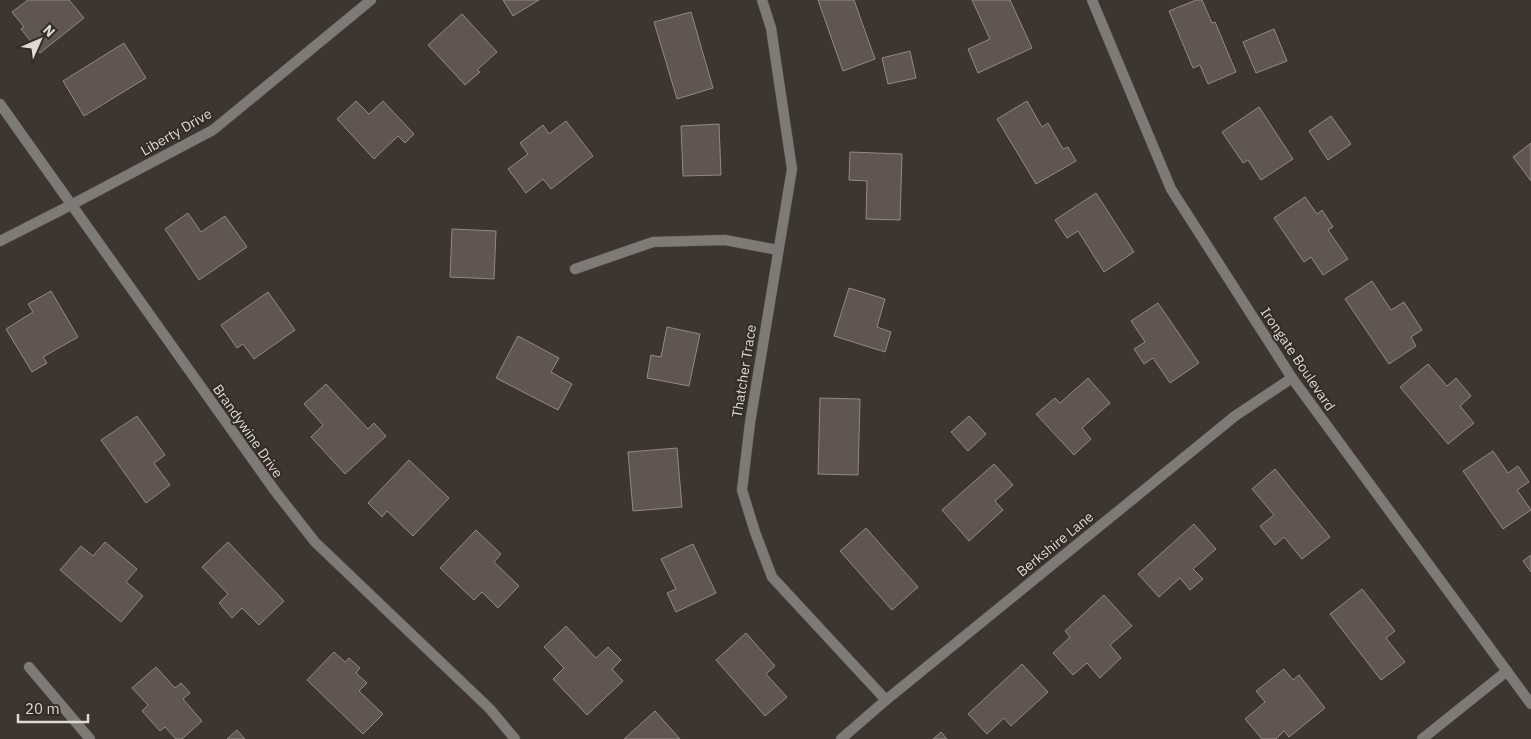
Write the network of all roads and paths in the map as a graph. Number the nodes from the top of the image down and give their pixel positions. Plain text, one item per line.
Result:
1 (371, 0) edge
2 (762, 0) edge
3 (1092, 0) edge
4 (0, 104) edge
5 (71, 205) junction
6 (0, 241) edge
7 (778, 250) junction
8 (575, 269) dead end
9 (1292, 378) junction
10 (29, 667) dead end
11 (1507, 671) junction
12 (886, 700) junction
13 (1531, 704) edge
14 (90, 739) edge
15 (515, 739) edge
16 (841, 739) edge
17 (1422, 739) edge

1 - 5 street, Liberty Drive
2 - 7 street, Thatcher Trace
3 - 9 street, Irongate Boulevard
4 - 5 street, Brandywine Drive
5 - 6 street, Liberty Drive
5 - 15 street, Brandywine Drive
7 - 8 street
7 - 12 street, Thatcher Trace
9 - 11 street, Irongate Boulevard
9 - 12 street, Berkshire Lane
10 - 14 street
11 - 13 street, Irongate Boulevard
11 - 17 street
12 - 16 street, Berkshire Lane

